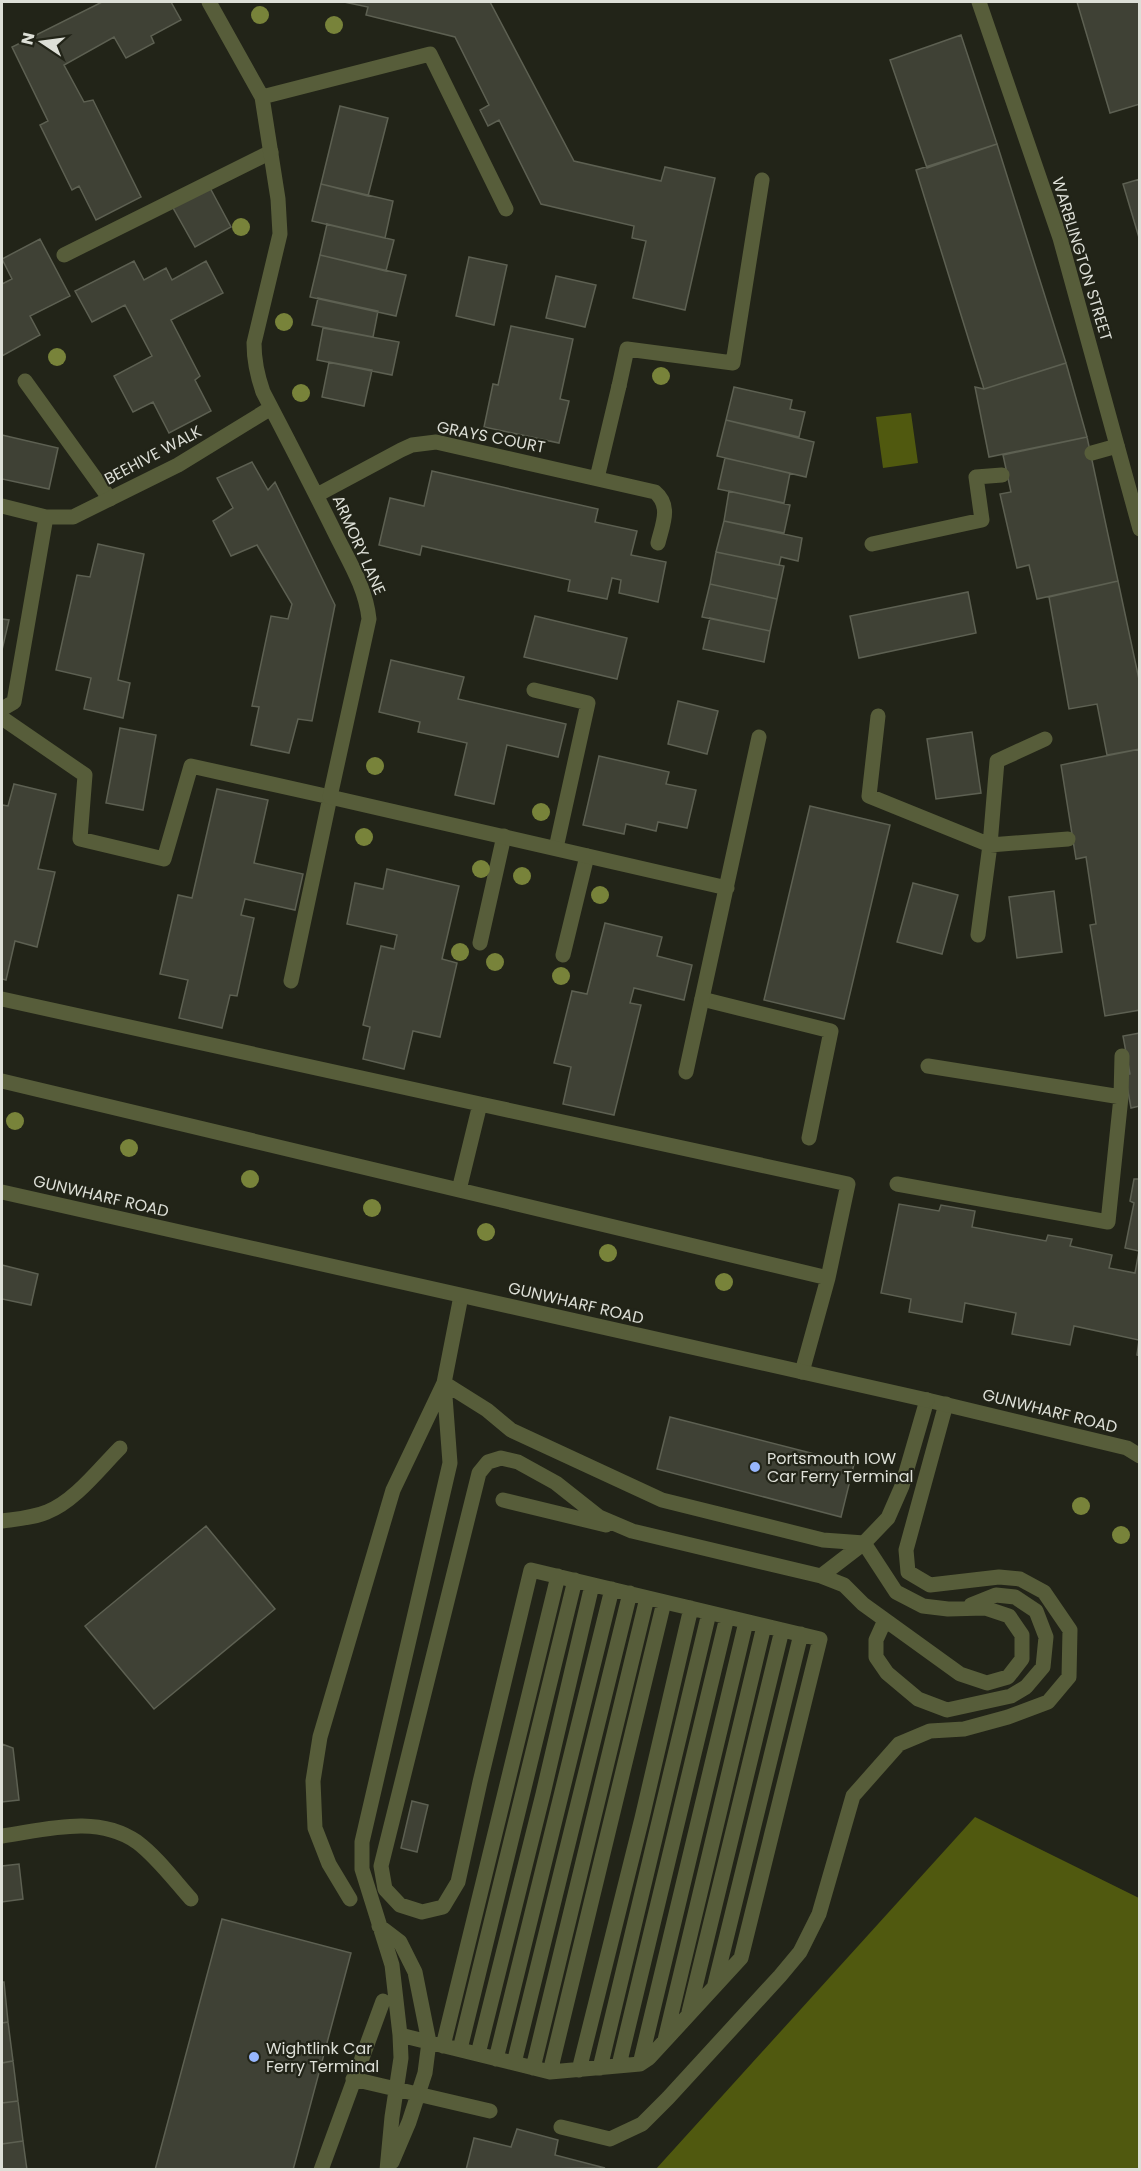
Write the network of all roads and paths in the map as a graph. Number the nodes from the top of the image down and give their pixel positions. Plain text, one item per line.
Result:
1 (210, 2) edge
2 (979, 2) edge
3 (262, 97) junction
4 (271, 152) junction
5 (762, 180) dead end
6 (506, 209) dead end
7 (64, 255) dead end
8 (25, 381) dead end
9 (271, 408) junction
10 (1117, 446) junction
11 (1092, 453) dead end
12 (1002, 475) dead end
13 (597, 478) junction
14 (317, 495) junction
15 (110, 499) junction
16 (2, 506) edge
17 (46, 517) junction
18 (1140, 529) edge
19 (658, 543) dead end
20 (872, 544) dead end
21 (534, 690) dead end
22 (2, 709) edge
23 (878, 716) dead end
24 (2, 718) edge
25 (759, 737) dead end
26 (1045, 739) dead end
27 (330, 797) junction
28 (504, 836) junction
29 (1068, 839) dead end
30 (990, 845) junction
31 (556, 848) junction
32 (587, 856) junction
33 (727, 888) junction
34 (978, 935) dead end
35 (480, 943) dead end
36 (563, 955) dead end
37 (291, 981) dead end
38 (2, 999) edge
39 (702, 999) junction
40 (1122, 1056) dead end
41 (928, 1066) dead end
42 (686, 1072) dead end
43 (2, 1081) edge
44 (1121, 1097) junction
45 (480, 1104) junction
46 (809, 1138) dead end
47 (897, 1184) dead end
48 (459, 1190) junction
49 (2, 1192) edge
50 (828, 1278) junction
51 (461, 1296) junction
52 (802, 1372) junction
53 (444, 1383) junction
54 (927, 1400) junction
55 (945, 1404) junction
56 (120, 1448) dead end
57 (1140, 1456) edge
58 (503, 1500) dead end
59 (2, 1521) edge
60 (632, 1531) junction
61 (864, 1543) junction
62 (558, 1576) junction
63 (821, 1576) junction
64 (575, 1580) junction
65 (592, 1585) junction
66 (612, 1589) junction
67 (630, 1593) junction
68 (647, 1598) junction
69 (664, 1602) junction
70 (691, 1608) junction
71 (963, 1609) junction
72 (709, 1613) junction
73 (727, 1617) junction
74 (885, 1620) junction
75 (746, 1622) junction
76 (764, 1626) junction
77 (782, 1630) junction
78 (2, 1836) edge
79 (191, 1899) dead end
80 (350, 1899) dead end
81 (379, 1926) junction
82 (382, 2001) dead end
83 (688, 2015) junction
84 (400, 2035) junction
85 (664, 2042) junction
86 (436, 2044) junction
87 (460, 2049) junction
88 (478, 2054) junction
89 (496, 2059) junction
90 (514, 2064) junction
91 (640, 2064) junction
92 (619, 2066) junction
93 (533, 2068) junction
94 (600, 2068) junction
95 (579, 2070) junction
96 (550, 2072) junction
97 (353, 2079) junction
98 (397, 2090) junction
99 (418, 2094) junction
100 (490, 2111) dead end
101 (561, 2127) dead end
102 (321, 2169) edge
103 (388, 2169) edge

1 - 3 street, ARMORY LANE
2 - 10 street, WARBLINGTON STREET
3 - 4 street, ARMORY LANE
3 - 6 street
4 - 7 street
4 - 9 street, ARMORY LANE
5 - 13 street
8 - 15 street
9 - 14 street, ARMORY LANE
9 - 15 street, BEEHIVE WALK
10 - 11 street
10 - 18 street, WARBLINGTON STREET
12 - 20 street
13 - 14 street, GRAYS COURT
13 - 19 street, GRAYS COURT
14 - 27 street, ARMORY LANE
15 - 17 street, BEEHIVE WALK
16 - 17 street, BEEHIVE WALK
17 - 22 street
21 - 31 street
23 - 30 street
24 - 27 street
25 - 33 street
26 - 30 street
27 - 28 street
27 - 37 street, ARMORY LANE
28 - 31 street
28 - 35 street
29 - 30 street
30 - 34 street
31 - 32 street
32 - 33 street
32 - 36 street
33 - 39 street
38 - 45 street
39 - 42 street
39 - 46 street
40 - 44 street
41 - 44 street
43 - 48 street
44 - 47 street
45 - 48 street
45 - 50 street
48 - 50 street
49 - 51 street, GUNWHARF ROAD
50 - 52 street
51 - 52 street, GUNWHARF ROAD
51 - 53 street
52 - 54 street, GUNWHARF ROAD
53 - 61 street
53 - 80 street
53 - 81 street
54 - 55 street, GUNWHARF ROAD
54 - 61 street
55 - 57 street, GUNWHARF ROAD
55 - 101 street
56 - 59 street
58 - 60 street
60 - 62 street
60 - 63 street
61 - 63 street
61 - 71 street
62 - 64 street
62 - 86 street
63 - 74 street
64 - 65 street
64 - 87 street
65 - 66 street
65 - 88 street
66 - 67 street
66 - 89 street
67 - 68 street
67 - 90 street
68 - 69 street
68 - 93 street
69 - 70 street
69 - 96 street
70 - 72 street
70 - 95 street
71 - 74 street
71 - 74 street
72 - 73 street
72 - 94 street
73 - 75 street
73 - 92 street
75 - 76 street
75 - 91 street
76 - 77 street
76 - 85 street
77 - 83 street
77 - 83 street
78 - 79 street
81 - 84 street
81 - 86 street
82 - 97 street
83 - 85 street
84 - 86 street
84 - 98 street
85 - 91 street
86 - 87 street
86 - 99 street
87 - 88 street
88 - 89 street
89 - 90 street
90 - 93 street
91 - 92 street
92 - 94 street
93 - 96 street
94 - 95 street
95 - 96 street
97 - 98 street
97 - 102 street
98 - 99 street
98 - 103 street
99 - 100 street
99 - 103 street

